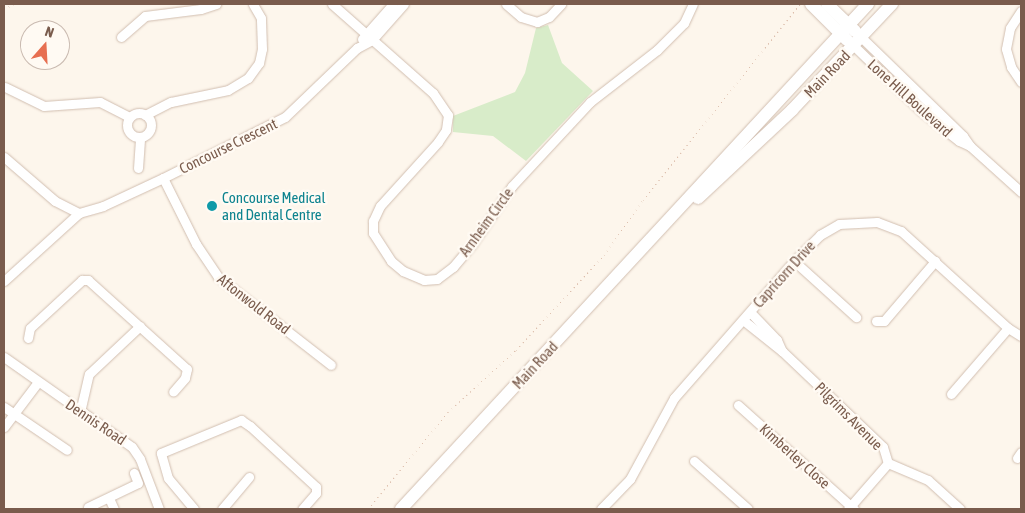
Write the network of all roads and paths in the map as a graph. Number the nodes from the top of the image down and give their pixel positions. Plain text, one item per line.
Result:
1 (14, 4) edge
2 (216, 4) edge
3 (253, 4) edge
4 (332, 4) edge
5 (392, 4) edge
6 (404, 4) edge
7 (506, 4) edge
8 (561, 4) edge
9 (693, 4) edge
10 (801, 4) edge
11 (810, 4) edge
12 (827, 4) edge
13 (868, 4) edge
14 (892, 4) edge
15 (4, 9) edge
16 (1021, 11) edge
17 (845, 29) junction
18 (120, 37) dead end
19 (368, 37) junction
20 (858, 42) junction
21 (1021, 82) edge
22 (5, 87) edge
23 (145, 115) junction
24 (129, 117) junction
25 (140, 138) junction
26 (4, 157) edge
27 (138, 168) dead end
28 (163, 178) junction
29 (1021, 192) edge
30 (79, 212) junction
31 (668, 221) junction
32 (794, 261) junction
33 (935, 261) junction
34 (4, 281) edge
35 (750, 312) junction
36 (856, 317) dead end
37 (744, 320) junction
38 (876, 321) dead end
39 (140, 326) junction
40 (1008, 328) junction
41 (1021, 336) edge
42 (28, 338) dead end
43 (782, 351) junction
44 (4, 358) edge
45 (331, 365) dead end
46 (38, 382) junction
47 (173, 392) dead end
48 (950, 394) dead end
49 (738, 405) dead end
50 (4, 407) edge
51 (80, 412) junction
52 (15, 415) junction
53 (4, 426) edge
54 (67, 450) dead end
55 (694, 461) dead end
56 (888, 462) junction
57 (134, 473) dead end
58 (249, 477) dead end
59 (109, 498) junction
60 (88, 507) dead end
61 (851, 508) edge
62 (114, 509) edge
63 (159, 509) edge
64 (194, 509) edge
65 (222, 509) edge
66 (302, 509) edge
67 (368, 509) edge
68 (401, 509) edge
69 (602, 509) edge
70 (748, 509) edge
71 (960, 509) edge

1 - 15 path
2 - 18 street
3 - 23 street
4 - 19 street
5 - 19 street, Concourse Crescent
6 - 19 street, Concourse Crescent
7 - 8 street
9 - 19 street, Arnheim Circle
10 - 67 path
11 - 17 main road, Lone Hill Boulevard
12 - 17 main road, Lone Hill Boulevard
13 - 17 main road, Main Road
14 - 20 main road, Main Road
16 - 21 street
17 - 20 main road, Lone Hill Boulevard
17 - 31 main road, Main Road
19 - 28 street, Concourse Crescent
20 - 29 street, Lone Hill Boulevard
20 - 31 main road, Main Road
22 - 24 street
23 - 24 street
23 - 25 street
24 - 25 street
25 - 27 street
26 - 30 street
28 - 30 street, Concourse Crescent
28 - 45 street, Aftonwold Road
30 - 34 street
31 - 68 main road, Main Road
32 - 33 street, Capricorn Drive
32 - 35 street, Capricorn Drive
32 - 36 street
33 - 38 street
33 - 40 street, Capricorn Drive
35 - 37 street, Capricorn Drive
35 - 43 street, Pilgrims Avenue
37 - 43 street, Pilgrims Avenue
37 - 69 street, Capricorn Drive
39 - 42 street
39 - 47 street
39 - 51 street
40 - 41 street, Capricorn Drive
40 - 48 street
43 - 56 street, Pilgrims Avenue
44 - 46 street, Dennis Road
46 - 51 street, Dennis Road
46 - 52 street
49 - 61 street, Kimberley Close
50 - 52 street
51 - 63 street, Dennis Road
52 - 53 street
52 - 54 street
55 - 70 street
56 - 61 street, Pilgrims Avenue
56 - 71 street
57 - 59 street
58 - 65 street
59 - 60 street
59 - 62 street
64 - 66 street

